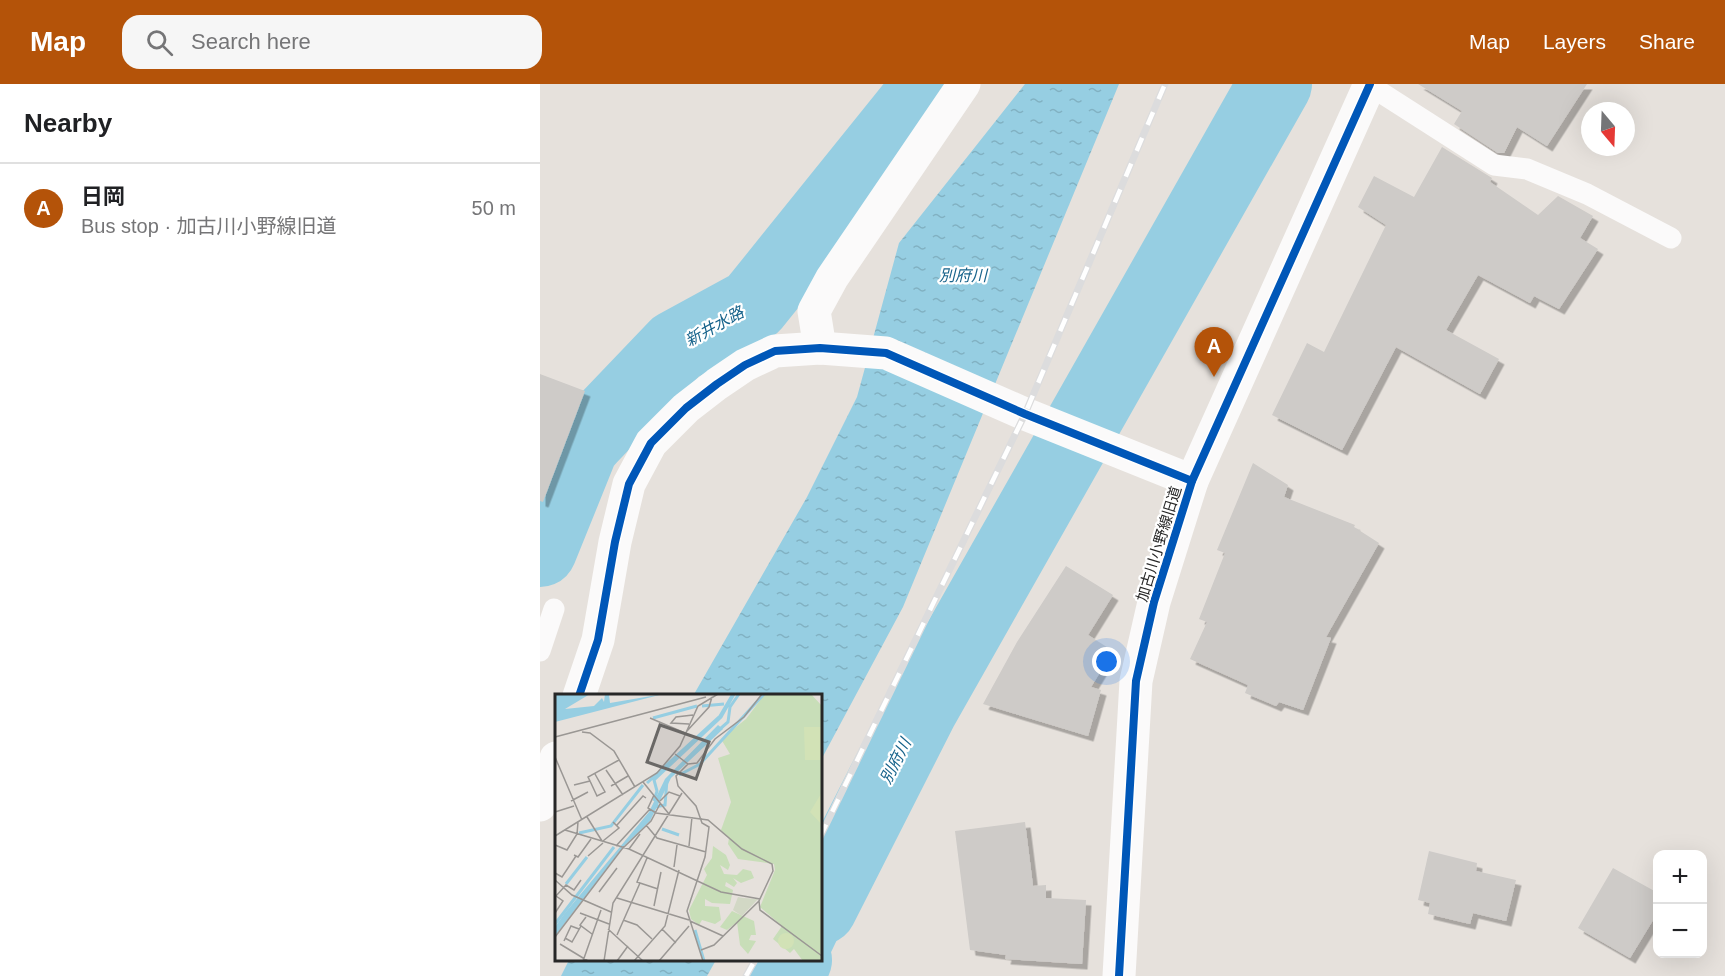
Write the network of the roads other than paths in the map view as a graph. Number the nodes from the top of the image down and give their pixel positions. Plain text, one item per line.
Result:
1 (964, 84) edge
2 (1370, 85) edge
3 (1671, 238) dead end
4 (820, 348) junction
5 (1192, 481) junction
6 (554, 609) dead end
7 (540, 651) edge
8 (580, 694) edge
9 (555, 761) edge
10 (540, 805) edge
11 (1119, 976) edge

1 - 4 street
2 - 3 lane
2 - 5 street, 加古川小野線旧道
4 - 5 street
4 - 8 street
5 - 11 street, 加古川小野線旧道
6 - 7 lane
9 - 10 street

